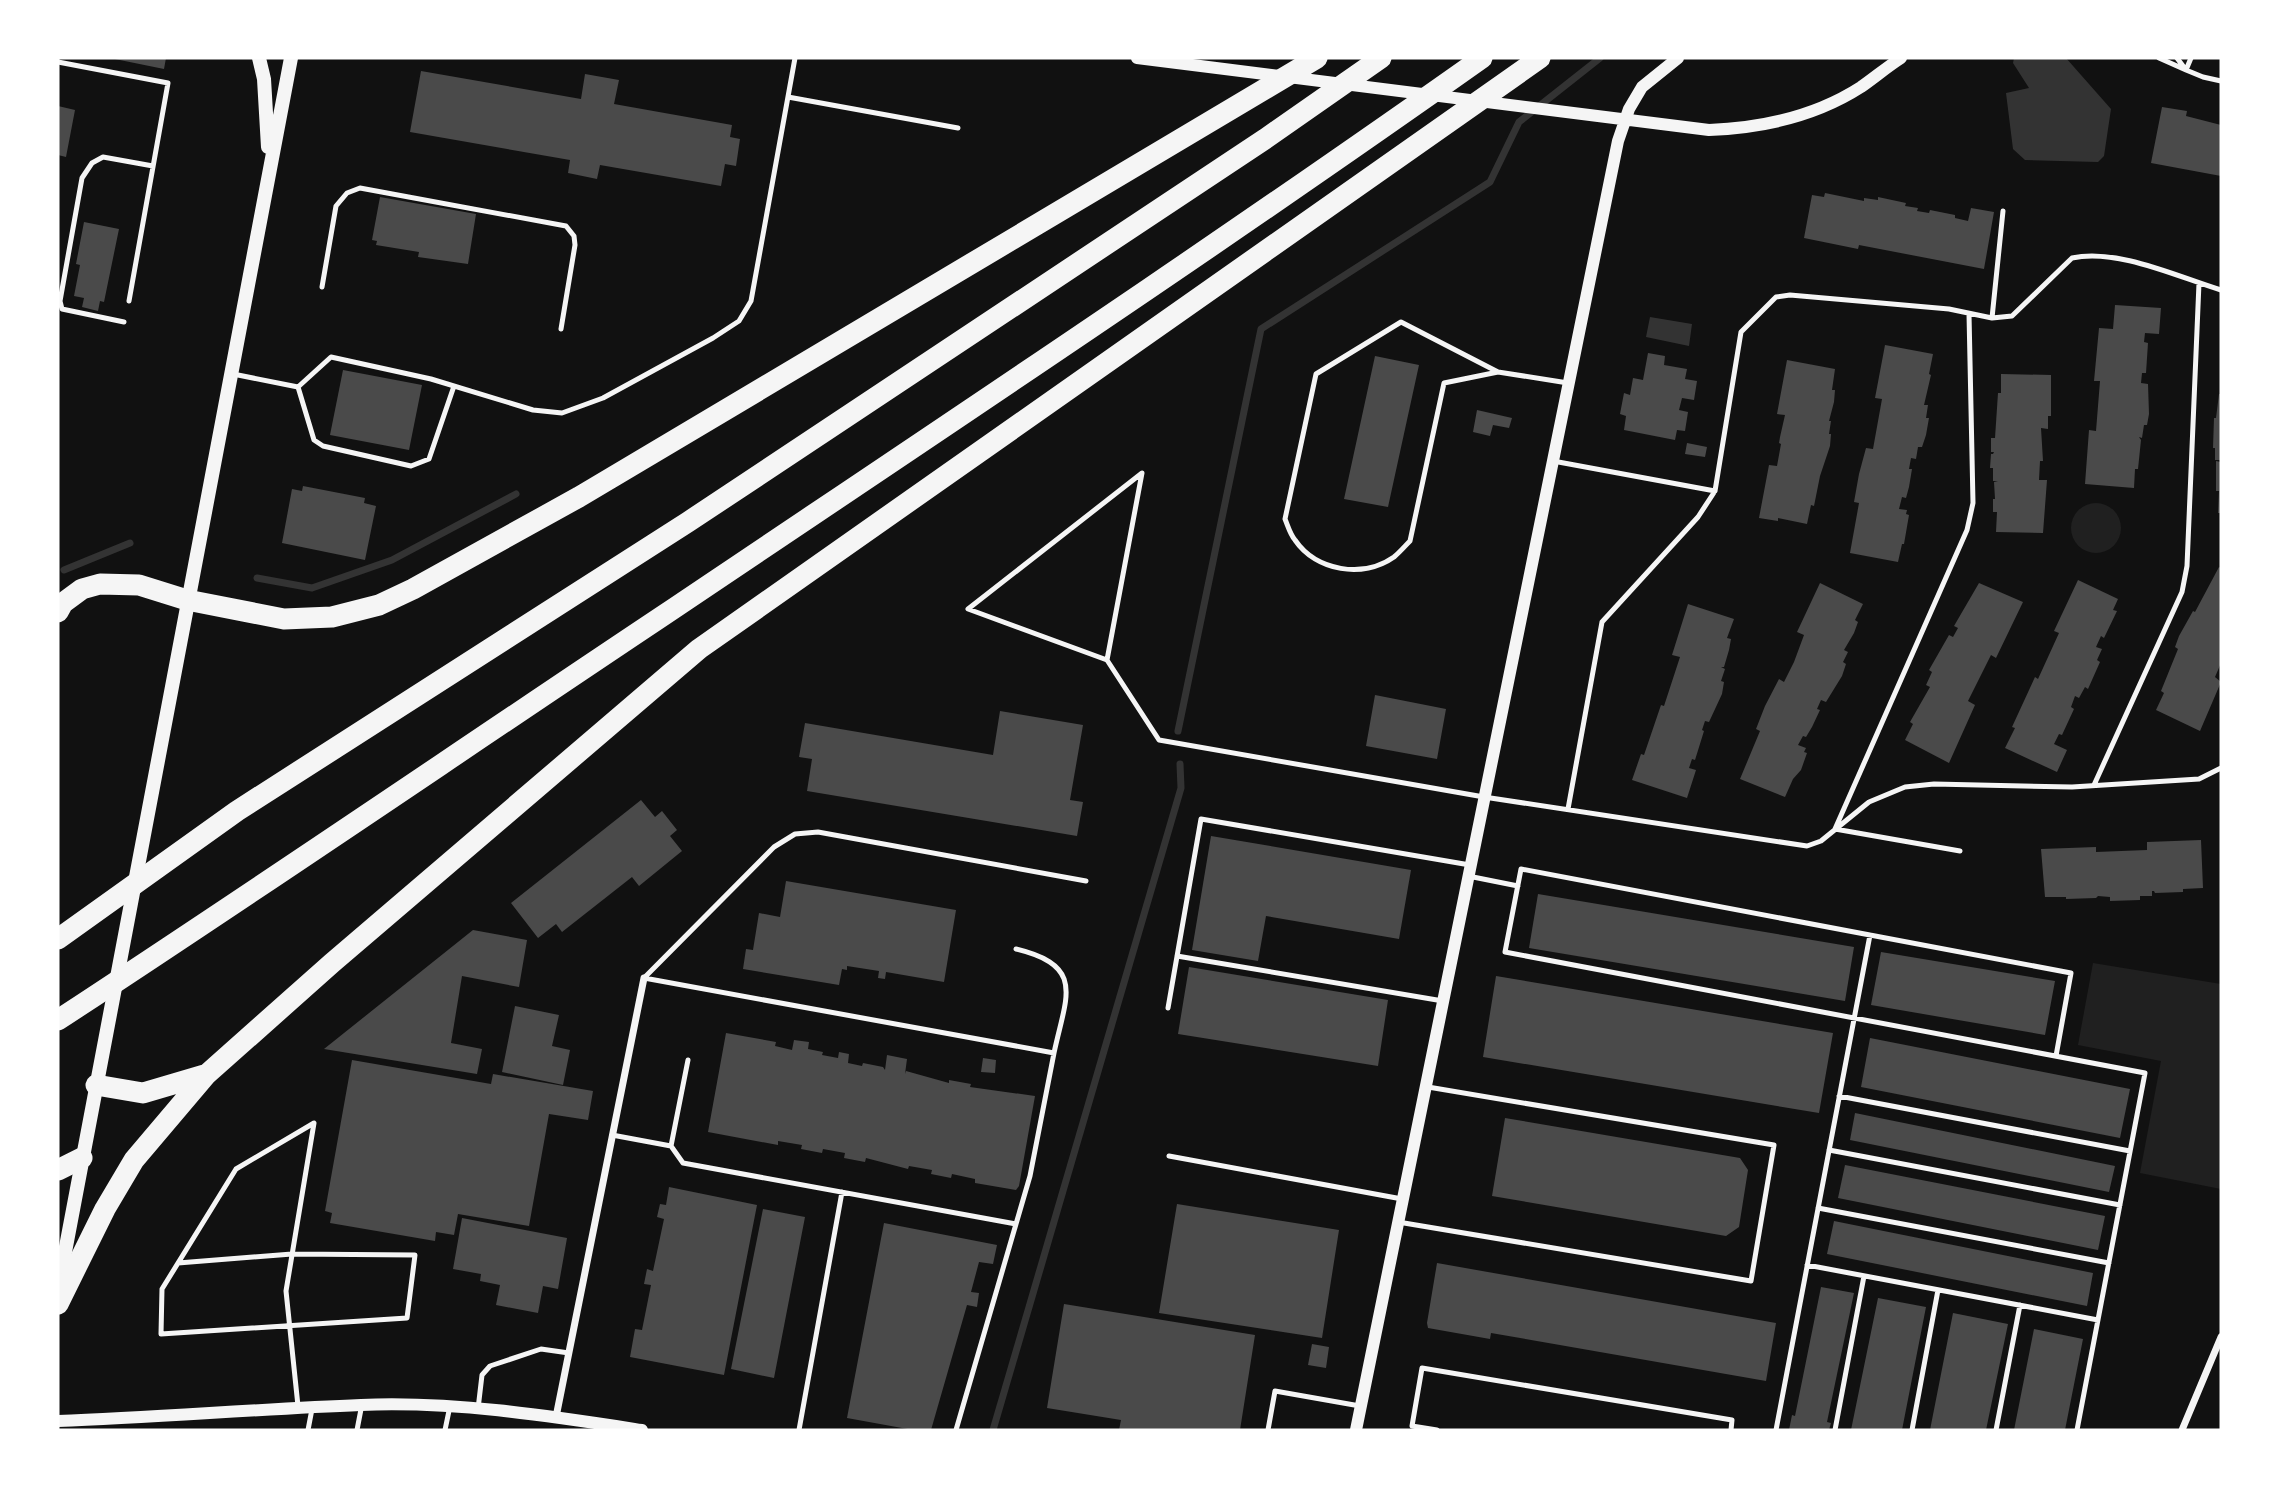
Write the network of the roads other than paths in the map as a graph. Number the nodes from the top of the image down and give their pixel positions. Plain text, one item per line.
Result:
1 (259, 58) edge
2 (291, 58) edge
3 (795, 58) edge
4 (1138, 58) edge
5 (1317, 58) edge
6 (1381, 58) edge
7 (1482, 58) edge
8 (1540, 58) edge
9 (1678, 58) edge
10 (1900, 58) edge
11 (2159, 58) edge
12 (2177, 58) edge
13 (2191, 58) edge
14 (58, 62) edge
15 (2186, 70) junction
16 (2221, 81) edge
17 (788, 97) junction
18 (958, 128) dead end
19 (153, 166) junction
20 (270, 169) junction
21 (2003, 211) dead end
22 (2199, 283) junction
23 (321, 287) dead end
24 (2221, 290) edge
25 (129, 301) dead end
26 (1969, 314) junction
27 (1992, 318) junction
28 (124, 322) dead end
29 (561, 329) dead end
30 (1498, 372) junction
31 (230, 373) junction
32 (1569, 383) junction
33 (454, 386) junction
34 (298, 387) junction
35 (1553, 461) junction
36 (1715, 491) junction
37 (187, 600) junction
38 (58, 612) edge
39 (1107, 660) junction
40 (2221, 768) edge
41 (2094, 786) junction
42 (1484, 797) junction
43 (1568, 809) junction
44 (1835, 829) junction
45 (1960, 851) dead end
46 (1469, 871) junction
47 (1086, 881) dead end
48 (1518, 886) junction
49 (1870, 935) junction
50 (58, 939) edge
51 (1016, 949) dead end
52 (1177, 956) junction
53 (644, 978) junction
54 (1443, 1001) junction
55 (1168, 1008) dead end
56 (1854, 1018) junction
57 (58, 1020) edge
58 (1054, 1053) junction
59 (2056, 1056) junction
60 (688, 1060) dead end
61 (206, 1074) junction
62 (96, 1085) junction
63 (1425, 1087) junction
64 (1839, 1096) junction
65 (612, 1135) junction
66 (671, 1146) junction
67 (1829, 1150) junction
68 (2130, 1151) junction
69 (1169, 1156) dead end
70 (82, 1158) junction
71 (58, 1170) edge
72 (842, 1192) junction
73 (1402, 1199) junction
74 (2120, 1205) junction
75 (1818, 1208) junction
76 (1398, 1222) junction
77 (1016, 1224) junction
78 (292, 1254) junction
79 (178, 1263) junction
80 (2109, 1264) junction
81 (1807, 1265) junction
82 (1864, 1276) junction
83 (58, 1289) edge
84 (1938, 1290) junction
85 (58, 1304) edge
86 (2020, 1306) junction
87 (2098, 1320) junction
88 (290, 1324) junction
89 (2221, 1337) edge
90 (569, 1353) junction
91 (362, 1405) junction
92 (450, 1406) junction
93 (1361, 1406) junction
94 (298, 1409) junction
95 (312, 1409) junction
96 (478, 1409) junction
97 (556, 1417) junction
98 (58, 1422) edge
99 (1412, 1428) edge
100 (308, 1430) edge
101 (357, 1430) edge
102 (445, 1430) edge
103 (642, 1430) edge
104 (799, 1430) edge
105 (956, 1430) edge
106 (1268, 1430) edge
107 (1356, 1430) edge
108 (1437, 1430) edge
109 (1731, 1430) edge
110 (1776, 1430) edge
111 (1835, 1430) edge
112 (1912, 1430) edge
113 (1996, 1430) edge
114 (2077, 1430) edge
115 (2182, 1430) edge

1 - 20 main road
2 - 20 main road
3 - 17 lane
4 - 10 street
5 - 37 highway
6 - 50 highway
7 - 57 highway
8 - 61 highway
9 - 32 street
11 - 15 lane
12 - 15 lane
13 - 15 lane
14 - 19 lane
15 - 16 lane
17 - 18 lane
17 - 33 lane
19 - 25 lane
19 - 28 lane
20 - 31 main road
21 - 27 lane
22 - 24 lane
22 - 27 lane
22 - 41 lane
23 - 29 lane
26 - 27 lane
26 - 36 lane
26 - 44 lane
30 - 30 lane
30 - 32 lane
31 - 34 lane
31 - 37 main road
32 - 35 street
33 - 34 lane
33 - 34 lane
35 - 36 lane
35 - 42 street
36 - 43 lane
37 - 38 highway
37 - 62 main road
39 - 39 lane
39 - 42 lane
40 - 41 lane
41 - 44 lane
42 - 43 lane
42 - 46 street
43 - 44 lane
44 - 45 lane
46 - 48 lane
46 - 52 lane
46 - 54 street
47 - 53 lane
48 - 49 lane
48 - 56 lane
49 - 56 lane
49 - 59 lane
51 - 58 lane
52 - 54 lane
52 - 55 lane
53 - 58 lane
53 - 65 street
54 - 63 street
56 - 59 lane
56 - 64 lane
58 - 77 lane
59 - 68 lane
60 - 66 lane
61 - 62 highway
61 - 85 highway
62 - 70 main road
63 - 73 street
63 - 76 lane
64 - 67 lane
64 - 68 lane
65 - 66 lane
65 - 90 street
66 - 72 lane
67 - 74 lane
67 - 75 lane
68 - 74 lane
69 - 73 lane
70 - 71 highway
70 - 83 main road
72 - 77 lane
72 - 104 lane
73 - 76 street
74 - 80 lane
75 - 80 lane
75 - 81 lane
76 - 93 street
77 - 105 lane
78 - 79 lane
78 - 79 lane
78 - 88 lane
78 - 88 lane
79 - 88 lane
80 - 87 lane
81 - 82 lane
81 - 110 lane
82 - 84 lane
82 - 111 lane
84 - 86 lane
84 - 112 lane
86 - 87 lane
86 - 113 lane
87 - 114 lane
88 - 94 lane
89 - 115 street
90 - 96 lane
90 - 97 street
91 - 92 street
91 - 95 street
91 - 101 lane
92 - 96 street
92 - 102 lane
93 - 106 lane
93 - 107 street
94 - 95 street
94 - 98 street
95 - 100 lane
96 - 97 street
97 - 103 street
99 - 108 lane
99 - 109 lane

